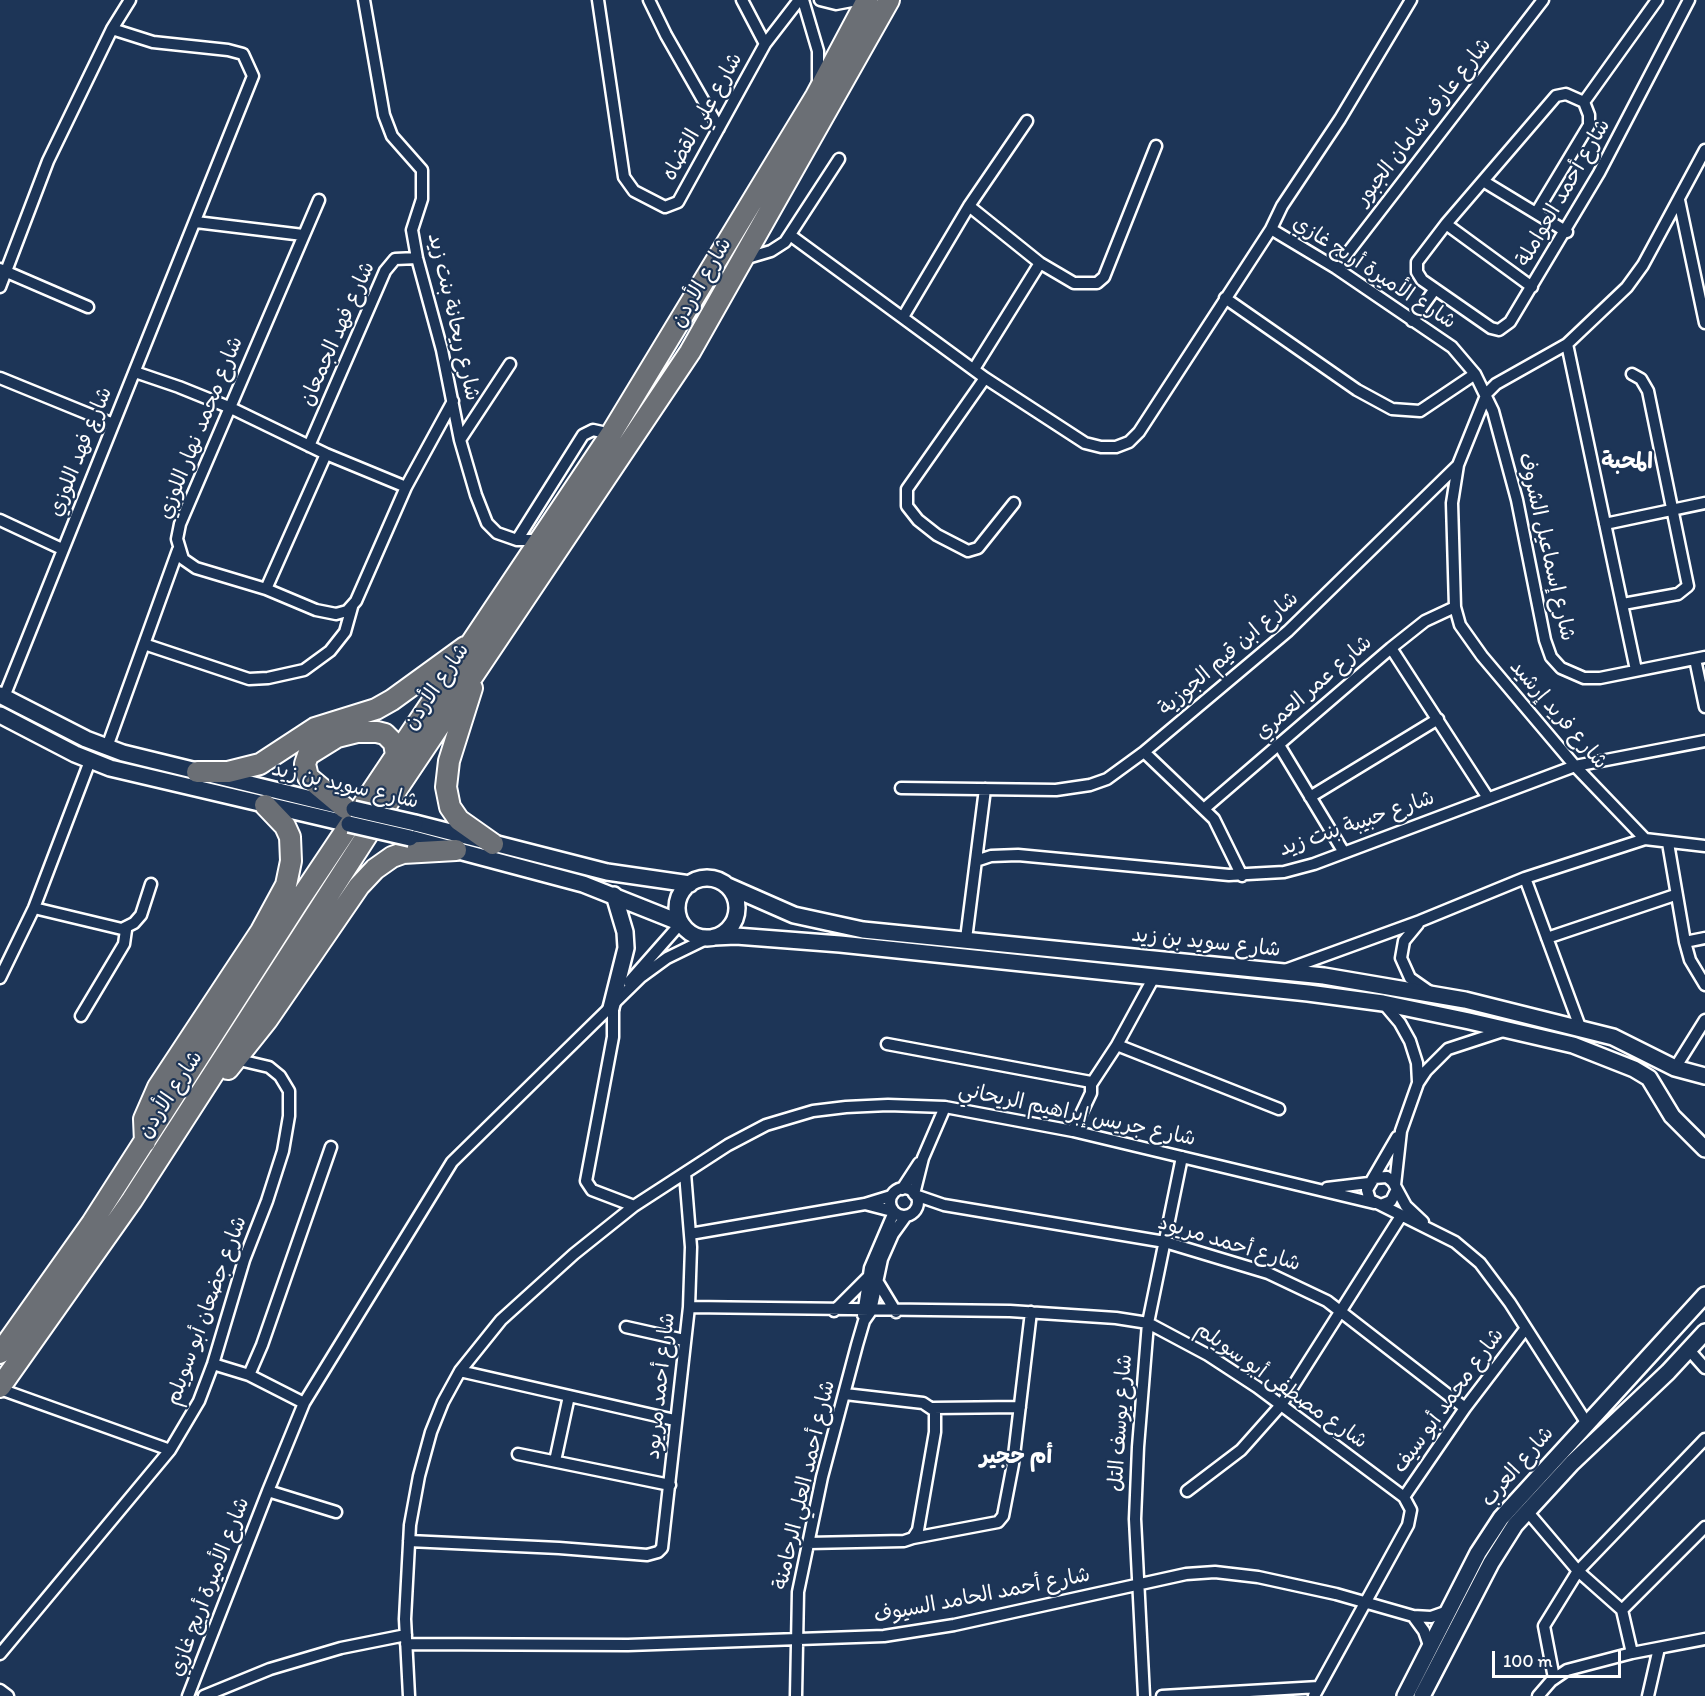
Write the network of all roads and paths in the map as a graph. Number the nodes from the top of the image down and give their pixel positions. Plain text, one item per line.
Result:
1 (130, 0) edge
2 (364, 0) edge
3 (598, 0) edge
4 (649, 0) edge
5 (742, 0) edge
6 (801, 0) edge
7 (820, 0) edge
8 (856, 0) edge
9 (867, 0) edge
10 (889, 0) edge
11 (1411, 0) edge
12 (1543, 0) edge
13 (1657, 0) edge
14 (1689, 0) edge
15 (112, 29) junction
16 (765, 44) junction
17 (816, 96) junction
18 (1584, 102) junction
19 (1027, 121) dead end
20 (718, 128) junction
21 (1156, 146) dead end
22 (1705, 150) edge
23 (839, 159) dead end
24 (1483, 181) junction
25 (319, 200) dead end
26 (1679, 200) junction
27 (969, 206) junction
28 (1536, 213) junction
29 (196, 222) junction
30 (1446, 224) junction
31 (1271, 229) junction
32 (1567, 232) junction
33 (303, 235) junction
34 (790, 235) junction
35 (417, 258) junction
36 (744, 259) junction
37 (1040, 263) junction
38 (1336, 268) junction
39 (3, 270) edge
40 (0, 287) edge
41 (1532, 287) junction
42 (1435, 289) junction
43 (1225, 298) junction
44 (88, 307) dead end
45 (903, 317) junction
46 (1412, 321) junction
47 (1705, 324) edge
48 (1567, 344) junction
49 (510, 364) dead end
50 (974, 369) junction
51 (135, 372) junction
52 (1476, 374) junction
53 (1632, 374) dead end
54 (0, 378) edge
55 (985, 378) junction
56 (1486, 393) junction
57 (453, 401) junction
58 (231, 408) junction
59 (113, 424) junction
60 (611, 434) junction
61 (460, 440) junction
62 (309, 446) junction
63 (326, 454) junction
64 (1458, 465) junction
65 (406, 487) junction
66 (1014, 503) dead end
67 (1705, 503) edge
68 (1671, 509) junction
69 (0, 520) edge
70 (1605, 524) junction
71 (518, 540) junction
72 (542, 540) junction
73 (62, 549) junction
74 (178, 550) junction
75 (266, 590) junction
76 (1623, 604) junction
77 (352, 607) junction
78 (1455, 607) junction
79 (474, 640) junction
80 (144, 644) junction
81 (1391, 648) junction
82 (1700, 658) edge
83 (1636, 670) junction
84 (473, 676) junction
85 (2, 696) edge
86 (1705, 707) edge
87 (0, 715) edge
88 (1438, 719) junction
89 (1705, 741) edge
90 (1279, 744) junction
91 (106, 747) junction
92 (1144, 752) junction
93 (90, 761) junction
94 (393, 763) junction
95 (1575, 765) junction
96 (197, 772) junction
97 (901, 788) dead end
98 (986, 789) junction
99 (1310, 797) junction
100 (1488, 798) junction
101 (265, 806) junction
102 (1205, 808) junction
103 (349, 813) junction
104 (412, 831) junction
105 (1645, 839) junction
106 (1668, 843) junction
107 (493, 844) junction
108 (1705, 846) edge
109 (456, 850) junction
110 (1343, 851) junction
111 (976, 861) junction
112 (1242, 876) junction
113 (1525, 878) junction
114 (151, 884) dead end
115 (690, 884) junction
116 (728, 886) junction
117 (614, 895) junction
118 (1675, 895) junction
119 (34, 908) junction
120 (1420, 921) junction
121 (681, 923) junction
122 (124, 928) junction
123 (711, 938) junction
124 (1547, 938) junction
125 (1705, 938) edge
126 (966, 939) junction
127 (1685, 942) junction
128 (1281, 972) junction
129 (1154, 977) junction
130 (0, 978) edge
131 (1705, 985) edge
132 (1431, 993) junction
133 (1383, 1003) junction
134 (611, 1008) junction
135 (81, 1016) dead end
136 (1705, 1020) edge
137 (1580, 1027) junction
138 (1509, 1030) junction
139 (887, 1044) dead end
140 (1117, 1045) junction
141 (230, 1059) junction
142 (1675, 1068) junction
143 (1705, 1076) edge
144 (1092, 1083) junction
145 (1418, 1083) junction
146 (945, 1107) junction
147 (1279, 1109) dead end
148 (1073, 1131) junction
149 (1401, 1131) junction
150 (145, 1143) junction
151 (331, 1147) dead end
152 (1705, 1149) edge
153 (1182, 1157) junction
154 (923, 1158) junction
155 (685, 1173) junction
156 (1370, 1182) junction
157 (1318, 1188) junction
158 (1395, 1188) junction
159 (902, 1189) junction
160 (915, 1194) junction
161 (891, 1196) junction
162 (866, 1204) junction
163 (1377, 1204) junction
164 (944, 1205) junction
165 (634, 1206) junction
166 (916, 1208) junction
167 (893, 1211) junction
168 (906, 1216) junction
169 (1401, 1216) junction
170 (1430, 1229) junction
171 (690, 1234) junction
172 (1164, 1242) junction
173 (872, 1278) junction
174 (1705, 1295) edge
175 (689, 1307) junction
176 (834, 1311) junction
177 (896, 1312) junction
178 (1031, 1312) junction
179 (1343, 1312) junction
180 (866, 1314) junction
181 (1148, 1323) junction
182 (626, 1327) dead end
183 (1526, 1328) junction
184 (1705, 1332) edge
185 (684, 1340) junction
186 (1696, 1347) edge
187 (0, 1353) edge
188 (213, 1364) junction
189 (1705, 1368) edge
190 (460, 1371) junction
191 (249, 1375) junction
192 (0, 1388) edge
193 (845, 1394) junction
194 (568, 1396) junction
195 (304, 1403) junction
196 (1281, 1405) junction
197 (1020, 1407) junction
198 (933, 1408) junction
199 (1464, 1408) junction
200 (675, 1420) junction
201 (1586, 1422) junction
202 (1705, 1439) edge
203 (170, 1450) junction
204 (518, 1454) dead end
205 (555, 1461) junction
206 (670, 1485) junction
207 (268, 1491) junction
208 (1187, 1491) dead end
209 (1404, 1497) junction
210 (1527, 1511) junction
211 (336, 1512) dead end
212 (1705, 1527) edge
213 (913, 1538) junction
214 (409, 1541) junction
215 (808, 1543) junction
216 (1578, 1571) junction
217 (1137, 1585) junction
218 (1366, 1601) junction
219 (1622, 1610) junction
220 (1448, 1611) junction
221 (1413, 1616) junction
222 (406, 1640) junction
223 (796, 1640) junction
224 (1705, 1640) edge
225 (1430, 1648) junction
226 (1659, 1648) junction
227 (1632, 1653) junction
228 (0, 1654) edge
229 (1554, 1678) junction
230 (0, 1690) edge
231 (1317, 1691) edge
232 (8, 1696) edge
233 (188, 1696) edge
234 (204, 1696) edge
235 (409, 1696) edge
236 (796, 1696) edge
237 (1144, 1696) edge
238 (1162, 1696) edge
239 (1405, 1696) edge
240 (1422, 1696) edge
241 (1538, 1696) edge
242 (1648, 1696) edge

1 - 15 street
2 - 35 street, شارع ريحانة بنت زيد
3 - 20 street, شارع علي القضاه
4 - 20 street
5 - 16 street, شارع علي القضاه
6 - 16 street
6 - 17 street
7 - 8 street
9 - 17 highway, شارع الأردن
10 - 36 highway, شارع الأردن
11 - 31 street, شارع الأميرة أريج غازي
12 - 38 street, شارع عارف شامان الجبور
13 - 18 street, شارع أحمد العواملة
14 - 32 street, شارع أحمد العواملة
15 - 29 street, شارع فهد اللوزي
15 - 39 street
16 - 20 street, شارع علي القضاه
17 - 60 highway, شارع الأردن
18 - 24 street, شارع أحمد العواملة
18 - 28 street, شارع أحمد العواملة
19 - 27 street
21 - 37 street
22 - 26 street
23 - 34 street
24 - 28 street
24 - 30 street, شارع أحمد العواملة
25 - 33 street, شارع محمد نهار اللوزي
26 - 47 street
26 - 48 street
27 - 37 street
27 - 45 street
28 - 32 street
29 - 33 street
29 - 51 street, شارع فهد اللوزي
30 - 41 street
30 - 42 street, شارع أحمد العواملة
31 - 38 street, شارع الأميرة أريج غازي
31 - 43 street
32 - 41 street, شارع أحمد العواملة
33 - 58 street, شارع محمد نهار اللوزي
34 - 36 street
34 - 45 street
35 - 57 street, شارع ريحانة بنت زيد
35 - 62 street, شارع فهد الجمعان
36 - 84 highway, شارع الأردن
37 - 50 street
38 - 46 street, شارع الأميرة أريج غازي
39 - 40 street
39 - 44 street
41 - 42 street, شارع أحمد العواملة
42 - 46 street
43 - 52 street
43 - 55 street
45 - 50 street
46 - 52 street, شارع الأميرة أريج غازي
48 - 56 street
48 - 70 street
49 - 61 street
50 - 55 street
51 - 58 street
51 - 59 street, شارع فهد اللوزي
52 - 56 street, شارع الأميرة أريج غازي
53 - 68 street
54 - 59 street
55 - 66 street
56 - 64 street
56 - 83 street, شارع إسماعيل الشروف
57 - 61 street, شارع ريحانة بنت زيد
57 - 65 street
58 - 62 street
58 - 74 street, شارع محمد نهار اللوزي
59 - 73 street, شارع فهد اللوزي
60 - 71 street
60 - 72 highway, شارع الأردن
61 - 71 street, شارع ريحانة بنت زيد
62 - 63 street
63 - 65 street
63 - 75 street
64 - 78 street
64 - 92 street, شارع ابن قيم الجوزية
65 - 77 street
67 - 68 street
68 - 70 street
68 - 76 street
69 - 73 street
70 - 76 street
71 - 72 street, شارع ريحانة بنت زيد
72 - 79 highway, شارع الأردن
73 - 85 street, شارع فهد اللوزي
74 - 75 street, شارع محمد نهار اللوزي
74 - 80 street
75 - 77 street, شارع محمد نهار اللوزي
76 - 83 street
77 - 80 street
78 - 81 street, شارع عمر العمري
78 - 95 street, شارع فريد إرشيد
79 - 94 highway, شارع الأردن
79 - 96 highway
80 - 91 street
81 - 88 street
81 - 90 street, شارع عمر العمري
82 - 83 street, شارع إسماعيل الشروف
82 - 86 street
84 - 107 highway
84 - 141 highway, شارع الأردن
85 - 91 main road, شارع سويد بن زيد
87 - 93 main road, شارع سويد بن زيد
88 - 99 street
88 - 100 street
89 - 95 street, شارع حبيبة بنت زيد
90 - 99 street
90 - 102 street, شارع عمر العمري
91 - 96 main road, شارع سويد بن زيد
92 - 98 street, شارع ابن قيم الجوزية
92 - 102 street
93 - 101 main road, شارع سويد بن زيد
93 - 119 street
94 - 103 highway
94 - 150 highway, شارع الأردن
95 - 100 street, شارع حبيبة بنت زيد
95 - 105 street, شارع فريد إرشيد
96 - 103 main road, شارع سويد بن زيد
97 - 98 street, شارع ابن قيم الجوزية
98 - 111 street
99 - 110 street
100 - 110 street, شارع حبيبة بنت زيد
101 - 103 main road, شارع سويد بن زيد
101 - 150 highway
102 - 112 street
103 - 104 main road, شارع سويد بن زيد, bridge
104 - 107 main road, شارع سويد بن زيد
104 - 109 main road, شارع سويد بن زيد
105 - 106 street
105 - 113 street
106 - 108 street
106 - 118 street
107 - 115 main road, شارع سويد بن زيد
109 - 117 main road, شارع سويد بن زيد
109 - 141 highway
110 - 112 street, شارع حبيبة بنت زيد
111 - 112 street, شارع حبيبة بنت زيد
111 - 126 street
113 - 120 street
113 - 124 street
114 - 122 street
115 - 116 main road
115 - 121 main road
116 - 123 main road
116 - 126 main road, شارع سويد بن زيد
117 - 121 main road, شارع سويد بن زيد
117 - 134 main road
118 - 124 street
118 - 127 street
119 - 122 street
119 - 130 street
120 - 128 street
120 - 132 street
121 - 123 main road
121 - 134 street
122 - 135 street
123 - 129 main road, شارع سويد بن زيد
123 - 134 street
124 - 137 street
125 - 127 street
126 - 128 main road, شارع سويد بن زيد
127 - 131 street
128 - 132 main road, شارع سويد بن زيد
129 - 133 main road, شارع سويد بن زيد
129 - 140 street
132 - 137 main road, شارع سويد بن زيد
133 - 138 main road, شارع سويد بن زيد
133 - 145 street
134 - 165 street
134 - 195 street
136 - 142 street
137 - 142 main road, شارع سويد بن زيد
138 - 145 street
138 - 152 main road, شارع سويد بن زيد
139 - 144 street
140 - 144 street
140 - 147 street
141 - 188 street, شارع جضعان أبو سويلم
141 - 192 highway, شارع الأردن
142 - 143 main road, شارع سويد بن زيد
144 - 148 street
145 - 149 street
146 - 148 street, شارع جريس إبراهيم الريحاني
146 - 154 street
146 - 155 street, شارع جريس إبراهيم الريحاني
148 - 153 street, شارع جريس إبراهيم الريحاني
149 - 156 street
149 - 158 street
150 - 187 highway, شارع الأردن
151 - 191 street
153 - 157 street, شارع جريس إبراهيم الريحاني
153 - 172 street, شارع يوسف التل
154 - 159 street
154 - 160 street
155 - 165 street, شارع جريس إبراهيم الريحاني
155 - 171 street, شارع أحمد مريود
156 - 157 street, شارع جريس إبراهيم الريحاني
156 - 158 street
156 - 163 street
157 - 163 street, شارع جريس إبراهيم الريحاني
158 - 163 street
158 - 170 street, شارع جريس إبراهيم الريحاني
159 - 160 street
159 - 161 street
160 - 164 street, شارع أحمد مريود
160 - 166 street
161 - 162 street
161 - 167 street
162 - 167 street
162 - 171 street
163 - 169 street, شارع جريس إبراهيم الريحاني
164 - 166 street, شارع أحمد مريود
164 - 172 street, شارع أحمد مريود
165 - 190 street, شارع جريس إبراهيم الريحاني
166 - 168 street
167 - 168 street
167 - 173 street, شارع أحمد العلي الرحامنة
168 - 173 street, شارع أحمد العلي الرحامنة
169 - 170 street, شارع جريس إبراهيم الريحاني
169 - 179 street
170 - 183 street, شارع جريس إبراهيم الريحاني
171 - 175 street, شارع أحمد مريود
172 - 179 street, شارع أحمد مريود
172 - 181 street, شارع يوسف التل
173 - 176 street, شارع أحمد العلي الرحامنة
173 - 177 street
173 - 180 street, شارع أحمد العلي الرحامنة
174 - 201 main road, شارع العرب
175 - 176 street, شارع مصطفى أبو سويلم
175 - 185 street, شارع أحمد مريود
176 - 180 street, شارع مصطفى أبو سويلم
177 - 178 street, شارع مصطفى أبو سويلم
177 - 180 street, شارع مصطفى أبو سويلم
178 - 181 street, شارع مصطفى أبو سويلم
178 - 197 street
179 - 196 street
179 - 199 street, شارع أحمد مريود
180 - 193 street, شارع أحمد العلي الرحامنة
181 - 196 street, شارع مصطفى أبو سويلم
181 - 217 street, شارع يوسف التل
182 - 185 street
183 - 199 street, شارع محمد أبو سيف
183 - 201 street, شارع جريس إبراهيم الريحاني
184 - 186 main road, شارع العرب
185 - 200 street, شارع أحمد مريود
186 - 189 street
186 - 210 main road, شارع العرب
188 - 191 street
188 - 203 street, شارع جضعان أبو سويلم
190 - 194 street
190 - 214 street, شارع جريس إبراهيم الريحاني
191 - 195 street
192 - 203 street
193 - 198 street
193 - 215 street, شارع أحمد العلي الرحامنة
194 - 200 street
194 - 205 street
195 - 207 street
196 - 208 street
196 - 209 street, شارع مصطفى أبو سويلم
197 - 198 street
197 - 213 street
198 - 213 street
199 - 209 street, شارع محمد أبو سيف
200 - 206 street, شارع أحمد مريود
201 - 220 main road, شارع العرب
202 - 216 street
203 - 228 street, شارع جضعان أبو سويلم
204 - 205 street
205 - 206 street
206 - 214 street, شارع أحمد مريود
207 - 211 street, شارع الأميرة أريج غازي
207 - 233 street, شارع الأميرة أريج غازي
209 - 218 street
210 - 216 street
210 - 240 main road, شارع العرب
212 - 219 street
213 - 215 street
214 - 222 street, شارع جريس إبراهيم الريحاني
215 - 223 street, شارع أحمد العلي الرحامنة
216 - 219 street
216 - 229 street
217 - 218 street, شارع أحمد الحامد السيوف
217 - 223 street, شارع أحمد الحامد السيوف
217 - 237 street, شارع يوسف التل
218 - 221 street, شارع أحمد الحامد السيوف
218 - 231 street
219 - 227 street
220 - 221 street, شارع أحمد الحامد السيوف
220 - 225 main road, شارع العرب
221 - 225 street
222 - 223 street, شارع أحمد الحامد السيوف
222 - 234 street, شارع أحمد الحامد السيوف
222 - 235 street, شارع جريس إبراهيم الريحاني
223 - 236 street, شارع أحمد العلي الرحامنة
224 - 226 street
225 - 239 main road, شارع العرب
226 - 227 street
226 - 242 street
227 - 229 street
229 - 241 street
230 - 232 street
231 - 238 street

